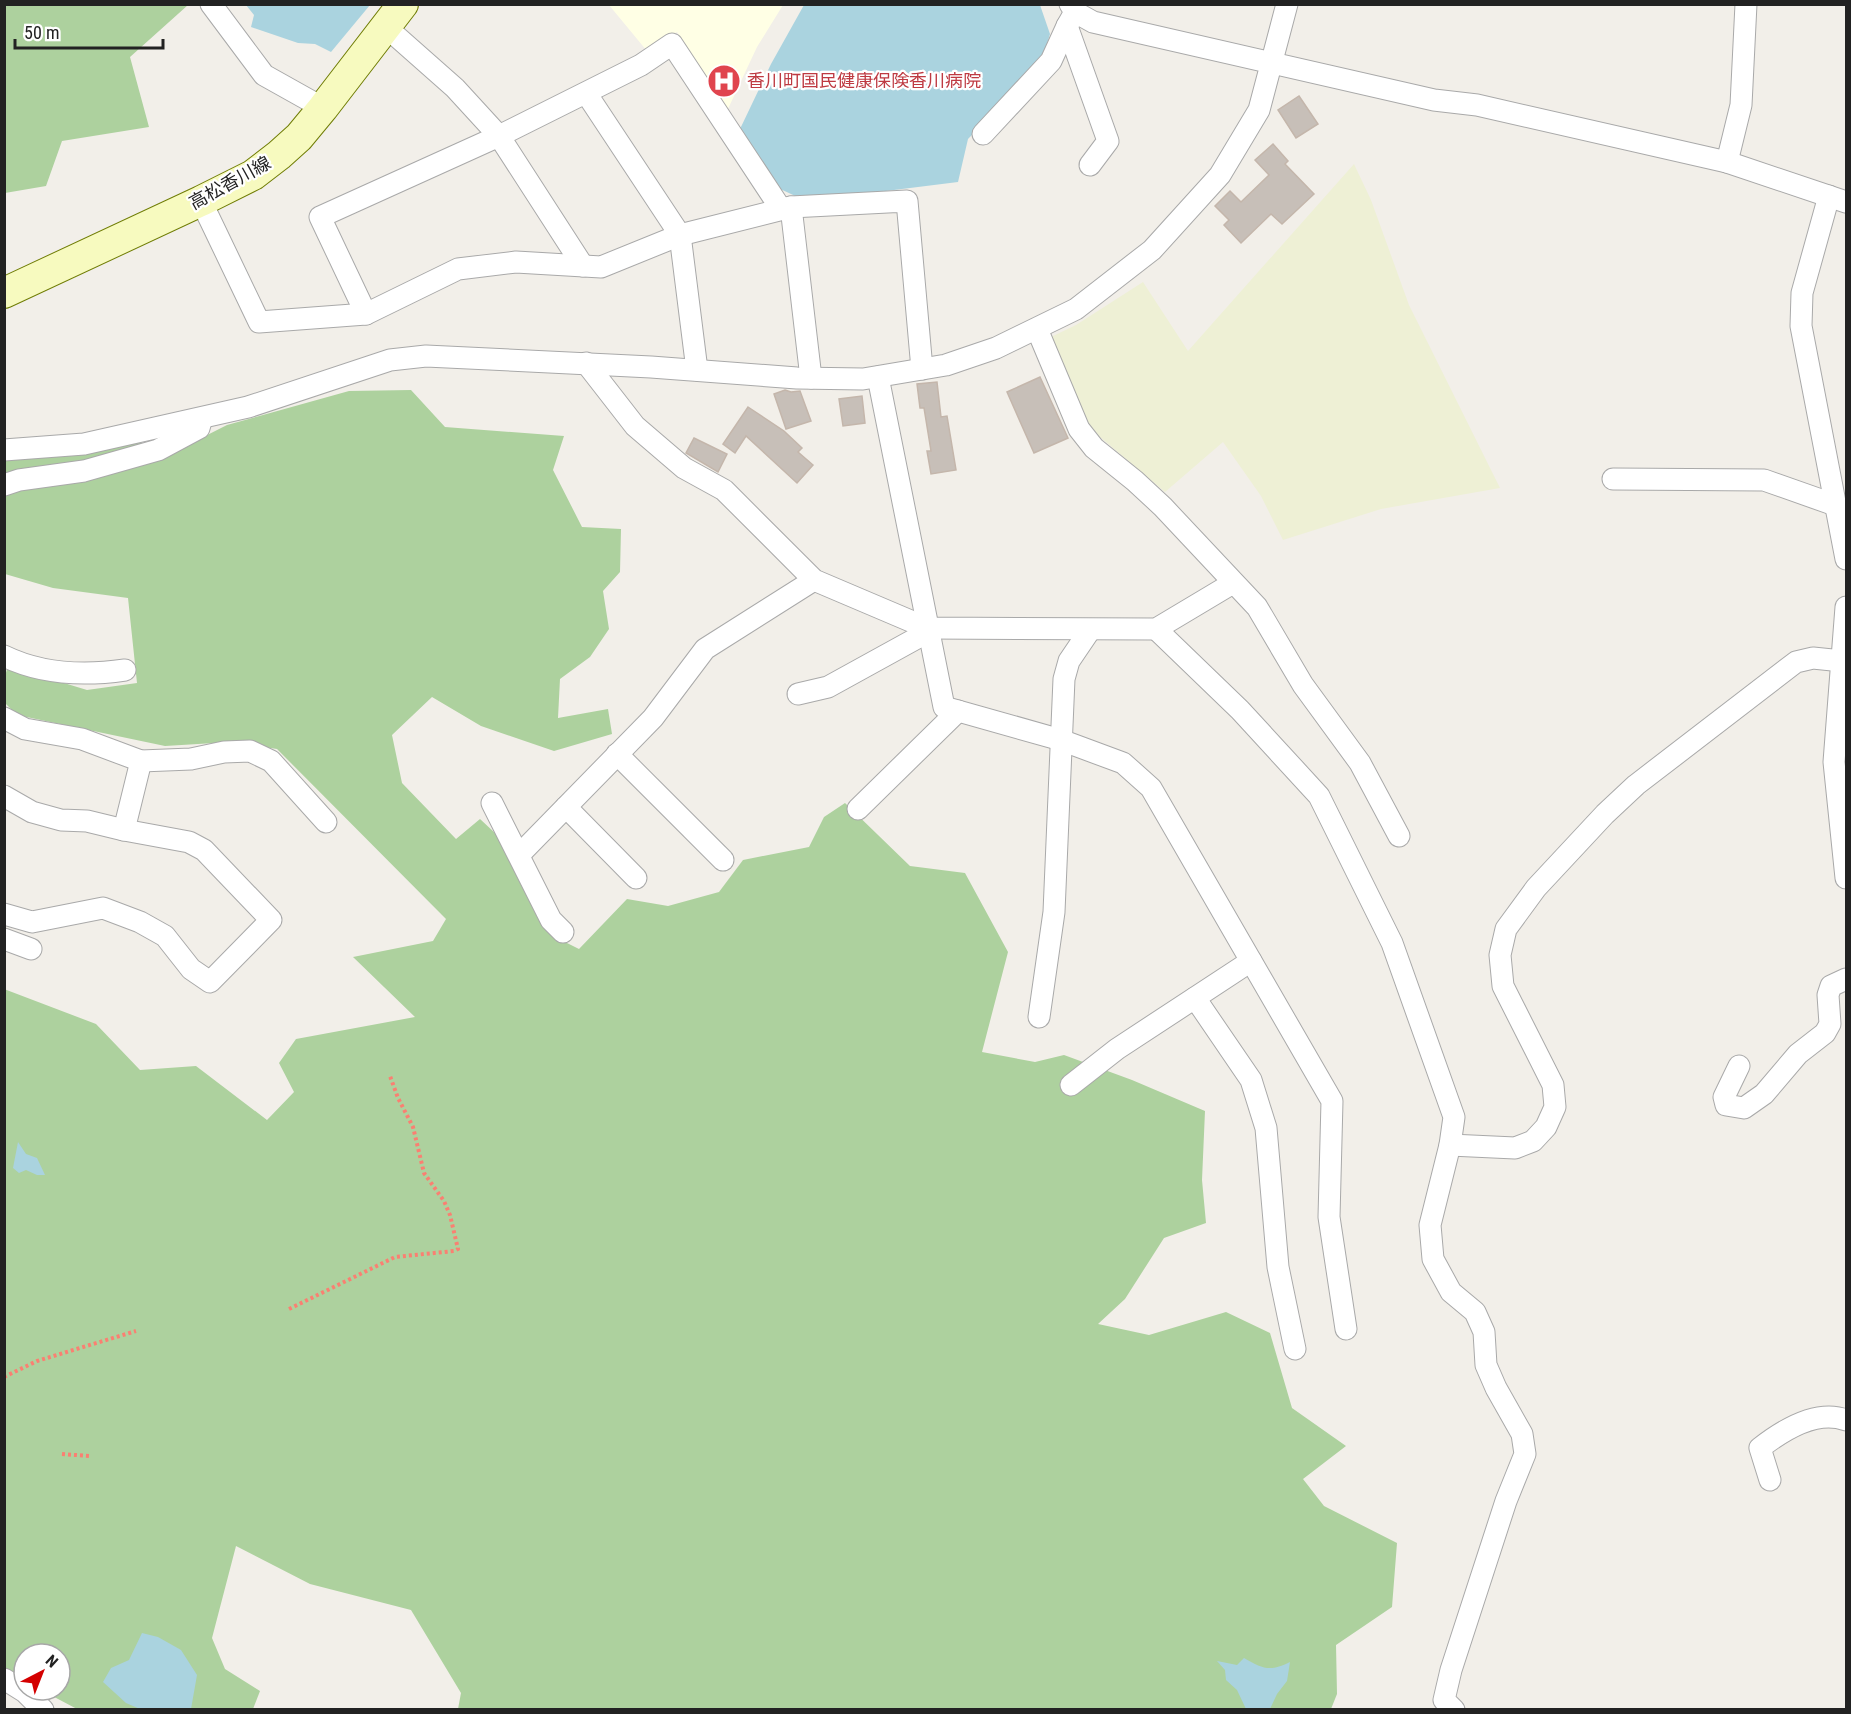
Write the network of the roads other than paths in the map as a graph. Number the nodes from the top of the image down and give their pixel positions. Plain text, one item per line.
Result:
1 (212, 4) edge
2 (1287, 4) edge
3 (1746, 4) edge
4 (1071, 14) edge
5 (394, 16) edge
6 (1272, 62) junction
7 (586, 93) junction
8 (323, 108) junction
9 (983, 134) dead end
10 (499, 136) junction
11 (1727, 162) junction
12 (1090, 165) dead end
13 (1838, 199) edge
14 (201, 201) junction
15 (786, 208) junction
16 (680, 235) junction
17 (584, 266) junction
18 (4, 293) edge
19 (366, 314) junction
20 (1037, 329) junction
21 (586, 363) junction
22 (922, 369) junction
23 (697, 370) junction
24 (878, 377) junction
25 (811, 378) junction
26 (202, 418) junction
27 (4, 450) edge
28 (1613, 479) dead end
29 (4, 485) edge
30 (1835, 506) junction
31 (1846, 559) edge
32 (814, 580) junction
33 (1233, 583) junction
34 (1846, 607) edge
35 (927, 628) junction
36 (1155, 629) junction
37 (1090, 630) junction
38 (4, 656) edge
39 (1842, 661) junction
40 (125, 670) dead end
41 (798, 694) dead end
42 (958, 711) junction
43 (4, 718) edge
44 (1062, 740) junction
45 (617, 754) junction
46 (141, 761) junction
47 (4, 796) edge
48 (492, 803) dead end
49 (566, 807) junction
50 (858, 808) dead end
51 (326, 822) dead end
52 (124, 830) junction
53 (1399, 836) dead end
54 (519, 855) junction
55 (723, 860) dead end
56 (636, 878) dead end
57 (1846, 878) edge
58 (4, 914) edge
59 (563, 932) dead end
60 (4, 939) edge
61 (31, 949) dead end
62 (1251, 962) junction
63 (1846, 979) edge
64 (1195, 998) junction
65 (1039, 1017) dead end
66 (1739, 1066) dead end
67 (1071, 1085) dead end
68 (1450, 1145) junction
69 (1346, 1329) dead end
70 (1295, 1349) dead end
71 (1846, 1420) edge
72 (1770, 1480) dead end
73 (4, 1679) edge
74 (43, 1710) edge
75 (1454, 1710) edge

1 - 8 street
2 - 6 street
3 - 11 street
4 - 6 street
4 - 9 street
4 - 12 street
5 - 8 main road, 高松香川線
5 - 10 street
6 - 11 street
6 - 20 street
7 - 10 street
7 - 15 street
7 - 16 street
8 - 14 main road, 高松香川線
10 - 17 street
10 - 19 street
11 - 13 street
13 - 30 street
14 - 18 main road, 高松香川線
14 - 19 street
15 - 16 street
15 - 22 street
15 - 25 street
16 - 17 street
16 - 23 street
17 - 19 street
20 - 22 street
20 - 33 street
21 - 23 street
21 - 26 street
21 - 32 street
22 - 24 street
23 - 25 street
24 - 25 street
24 - 35 street
26 - 27 street
26 - 29 street
28 - 30 street
30 - 31 street
32 - 35 street
32 - 45 street
33 - 36 street
33 - 53 street
34 - 39 street
35 - 37 street
35 - 41 street
35 - 42 street
36 - 37 street
36 - 68 street
37 - 44 street
38 - 40 street
39 - 57 street
39 - 68 street
42 - 44 street
42 - 50 street
43 - 46 street
44 - 62 street
44 - 65 street
45 - 49 street
45 - 55 street
46 - 51 street
46 - 52 street
47 - 52 street
48 - 54 street
49 - 54 street
49 - 56 street
52 - 58 street
54 - 59 street
60 - 61 street
62 - 64 street
62 - 69 street
63 - 66 street
64 - 67 street
64 - 70 street
68 - 75 street
71 - 72 street
73 - 74 street

